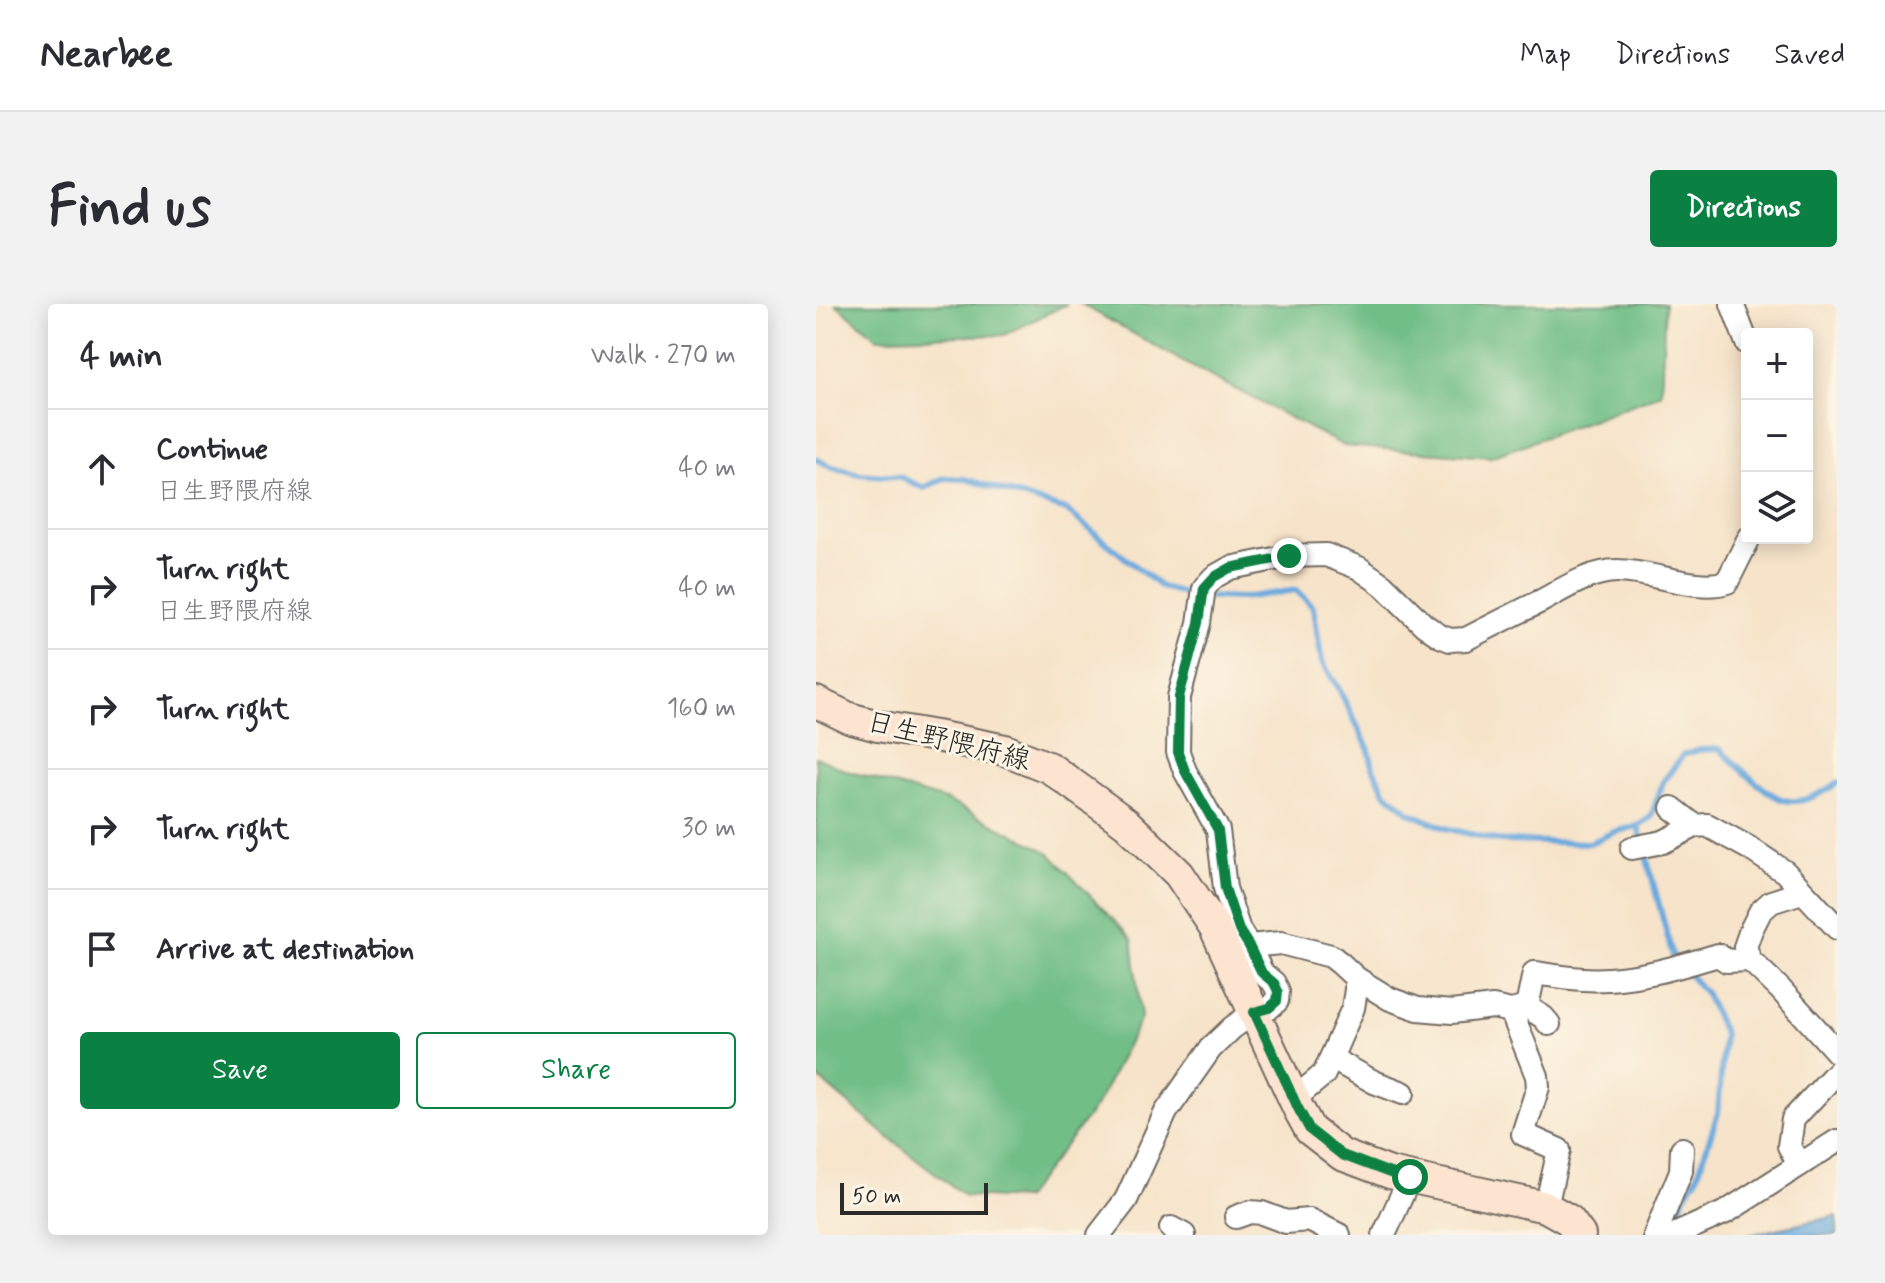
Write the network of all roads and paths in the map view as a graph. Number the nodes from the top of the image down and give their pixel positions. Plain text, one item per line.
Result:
1 (1732, 304) edge
2 (1741, 328) edge
3 (1746, 544) edge
4 (816, 702) edge
5 (1672, 808) dead end
6 (1695, 826) junction
7 (1632, 848) dead end
8 (1802, 892) junction
9 (1837, 928) edge
10 (1249, 946) junction
11 (1750, 960) junction
12 (1356, 978) junction
13 (1519, 1009) junction
14 (1254, 1012) junction
15 (1549, 1024) dead end
16 (1837, 1052) edge
17 (1331, 1058) junction
18 (1837, 1072) edge
19 (1403, 1093) dead end
20 (1294, 1099) junction
21 (1837, 1141) edge
22 (1682, 1149) dead end
23 (1799, 1165) junction
24 (1410, 1177) junction
25 (1546, 1207) junction
26 (1236, 1217) dead end
27 (1099, 1235) edge
28 (1339, 1235) edge
29 (1384, 1235) edge
30 (1580, 1235) edge
31 (1655, 1235) edge
32 (1674, 1235) edge

1 - 2 street
3 - 10 street
4 - 14 main road, 日生野隈府線
5 - 6 street
6 - 7 street
6 - 8 street
8 - 9 street
8 - 11 street
10 - 12 street
10 - 14 street
11 - 13 street
11 - 16 street
12 - 13 street
12 - 17 street
13 - 15 street
13 - 25 street
14 - 20 main road, 日生野隈府線
14 - 27 street
17 - 19 street
17 - 20 street
18 - 23 street
20 - 24 main road, 日生野隈府線
21 - 23 street
22 - 31 street
23 - 32 street
24 - 25 main road, 日生野隈府線
24 - 29 street
25 - 30 main road, 日生野隈府線
26 - 28 street

